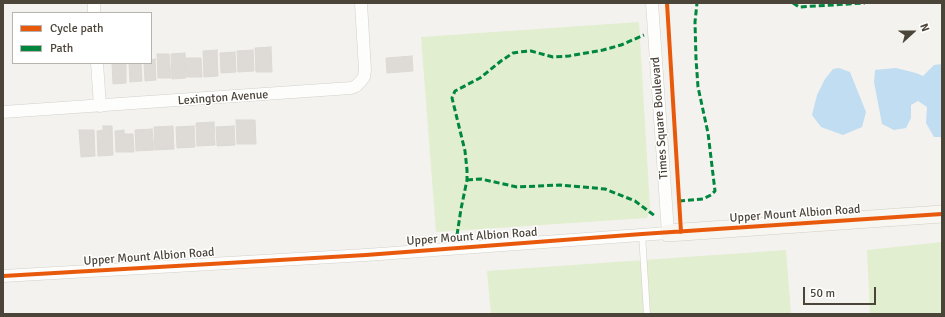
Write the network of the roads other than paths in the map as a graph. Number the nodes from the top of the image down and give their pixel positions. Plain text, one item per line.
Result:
1 (361, 3) edge
2 (652, 3) edge
3 (97, 64) edge
4 (100, 106) junction
5 (3, 112) edge
6 (942, 214) edge
7 (668, 232) junction
8 (642, 234) junction
9 (3, 276) edge
10 (647, 314) edge

1 - 4 street, Lexington Avenue
2 - 7 street, Times Square Boulevard
3 - 4 street
4 - 5 street, Lexington Avenue
6 - 7 street, Upper Mount Albion Road
7 - 8 street, Upper Mount Albion Road
8 - 9 street, Upper Mount Albion Road
8 - 10 lane

